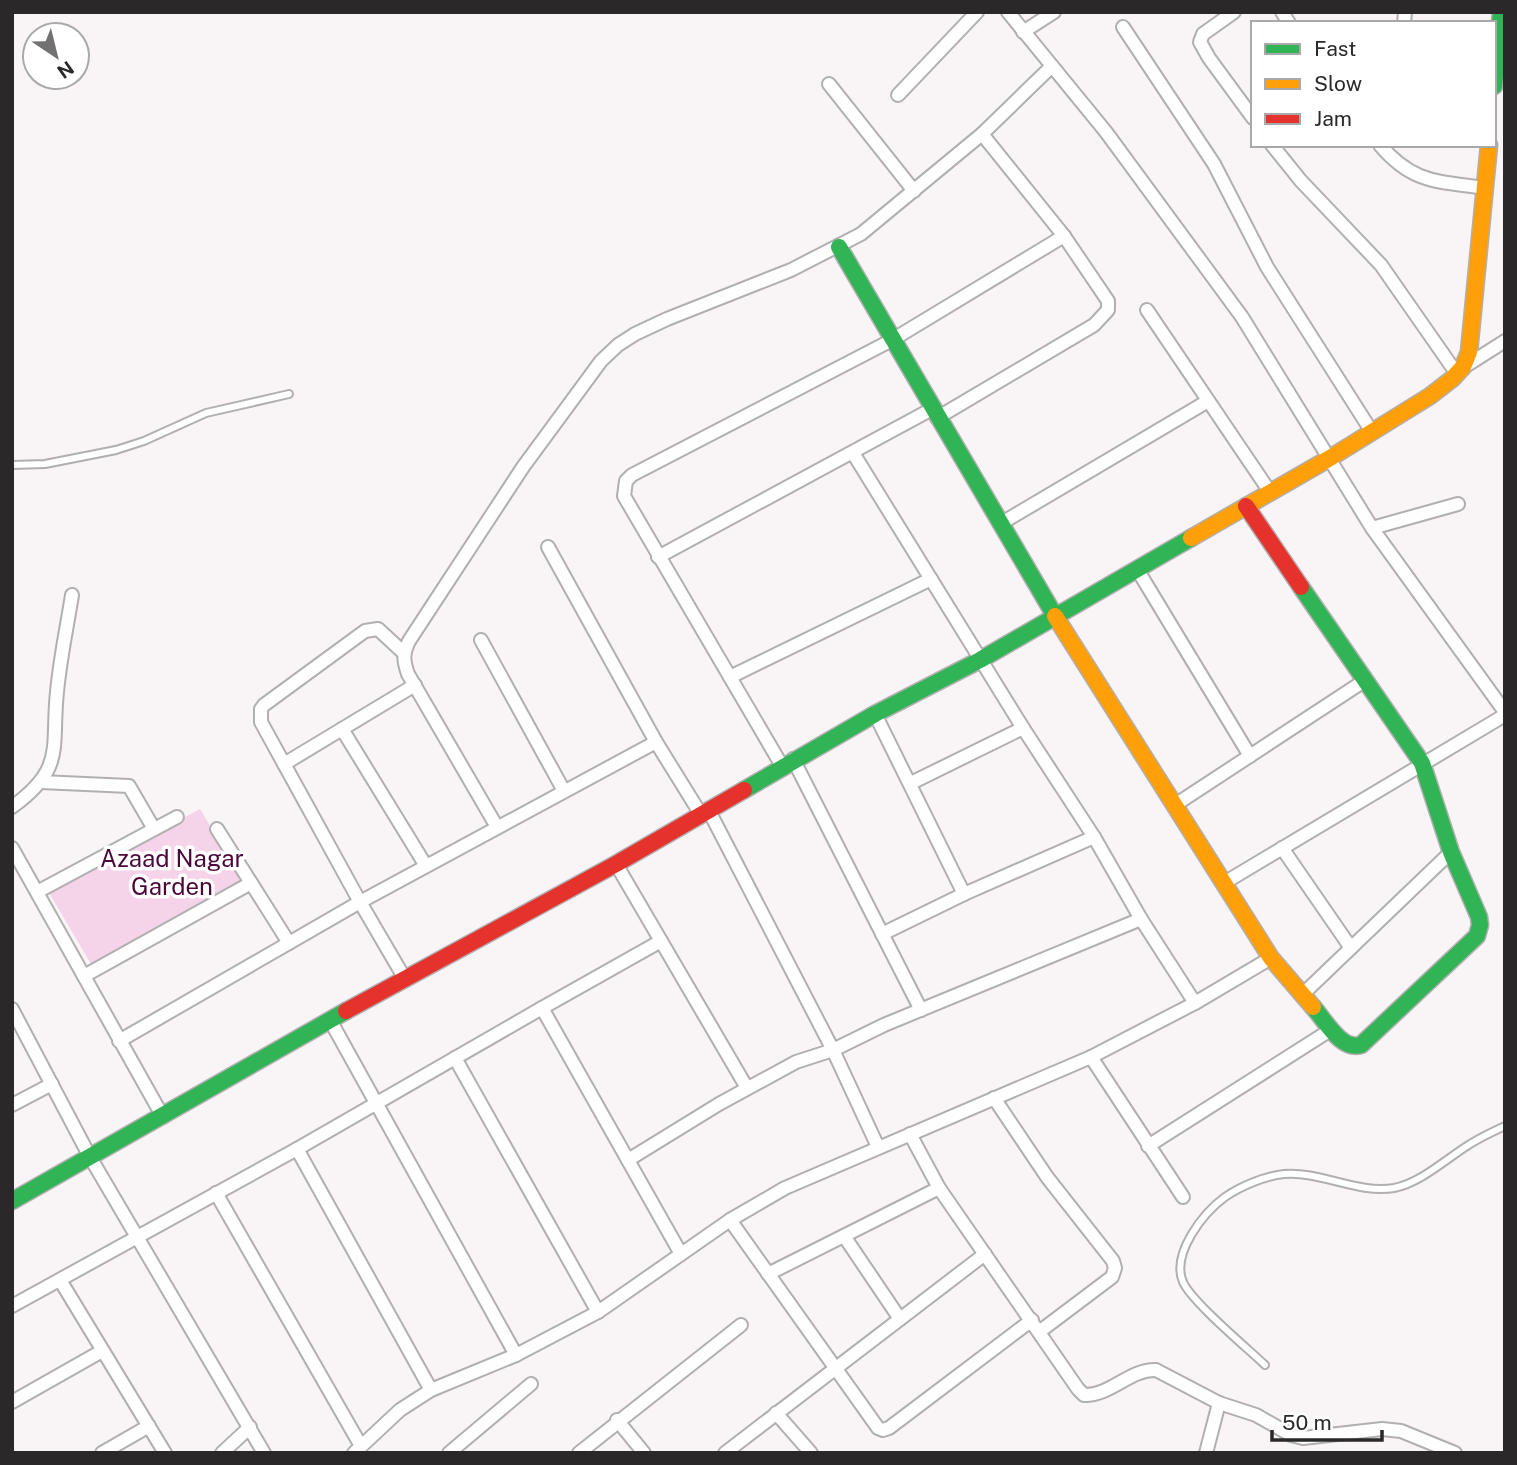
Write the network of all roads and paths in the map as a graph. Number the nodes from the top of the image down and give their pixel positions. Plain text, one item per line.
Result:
1 (977, 12) edge
2 (1008, 12) edge
3 (1054, 12) edge
4 (1234, 12) edge
5 (1502, 16) edge
6 (1123, 27) dead end
7 (1023, 32) junction
8 (1052, 66) junction
9 (1496, 68) edge
10 (829, 84) dead end
11 (898, 95) dead end
12 (1251, 115) edge
13 (982, 134) junction
14 (1489, 147) edge
15 (1275, 149) edge
16 (1386, 149) edge
17 (1485, 188) junction
18 (914, 191) junction
19 (1064, 236) junction
20 (839, 247) junction
21 (1147, 310) dead end
22 (892, 340) junction
23 (1505, 341) edge
24 (1460, 371) junction
25 (289, 394) dead end
26 (1208, 401) junction
27 (935, 413) junction
28 (1372, 432) junction
29 (853, 453) junction
30 (1330, 458) junction
31 (12, 465) edge
32 (1270, 492) junction
33 (1458, 504) dead end
34 (1246, 506) junction
35 (1000, 524) junction
36 (1372, 528) junction
37 (548, 547) dead end
38 (658, 557) junction
39 (1137, 569) junction
40 (931, 579) junction
41 (72, 595) dead end
42 (1055, 615) junction
43 (481, 640) dead end
44 (404, 653) junction
45 (980, 660) junction
46 (730, 677) junction
47 (1364, 681) junction
48 (415, 685) junction
49 (1503, 706) edge
50 (874, 714) junction
51 (1023, 728) junction
52 (342, 729) junction
53 (656, 741) junction
54 (1250, 756) junction
55 (1422, 762) junction
56 (788, 763) junction
57 (284, 764) junction
58 (41, 782) junction
59 (911, 783) junction
60 (564, 791) junction
61 (1175, 805) junction
62 (12, 807) edge
63 (704, 811) junction
64 (177, 817) dead end
65 (497, 827) junction
66 (217, 829) dead end
67 (154, 830) junction
68 (1094, 837) junction
69 (12, 848) edge
70 (1282, 848) junction
71 (1451, 852) junction
72 (616, 864) junction
73 (426, 866) junction
74 (251, 883) junction
75 (1224, 883) junction
76 (37, 892) junction
77 (964, 894) junction
78 (360, 902) junction
79 (1141, 919) junction
80 (882, 934) junction
81 (661, 941) junction
82 (289, 943) junction
83 (1351, 948) junction
84 (1271, 958) junction
85 (84, 976) junction
86 (405, 979) junction
87 (1303, 995) junction
88 (1195, 1003) junction
89 (542, 1008) junction
90 (12, 1009) edge
91 (921, 1010) junction
92 (330, 1020) junction
93 (1332, 1029) junction
94 (119, 1041) junction
95 (833, 1050) junction
96 (1091, 1057) junction
97 (455, 1058) junction
98 (51, 1084) junction
99 (747, 1088) junction
100 (994, 1098) junction
101 (375, 1104) junction
102 (12, 1105) edge
103 (163, 1116) junction
104 (1505, 1126) edge
105 (910, 1134) junction
106 (1148, 1146) junction
107 (878, 1147) junction
108 (297, 1149) junction
109 (90, 1157) junction
110 (628, 1160) junction
111 (939, 1188) junction
112 (216, 1193) junction
113 (1183, 1197) dead end
114 (12, 1200) edge
115 (730, 1220) junction
116 (844, 1236) junction
117 (137, 1239) junction
118 (681, 1254) junction
119 (985, 1254) junction
120 (768, 1273) junction
121 (60, 1280) junction
122 (12, 1306) edge
123 (598, 1312) junction
124 (900, 1319) junction
125 (1031, 1320) junction
126 (741, 1325) dead end
127 (1039, 1332) junction
128 (102, 1351) junction
129 (516, 1354) junction
130 (1265, 1365) dead end
131 (834, 1369) junction
132 (531, 1384) dead end
133 (431, 1390) junction
134 (12, 1402) edge
135 (1219, 1403) junction
136 (776, 1413) junction
137 (617, 1420) junction
138 (149, 1426) junction
139 (250, 1427) junction
140 (357, 1449) edge
141 (102, 1453) edge
142 (165, 1453) edge
143 (222, 1453) edge
144 (264, 1453) edge
145 (449, 1453) edge
146 (579, 1453) edge
147 (644, 1453) edge
148 (725, 1453) edge
149 (811, 1453) edge
150 (1206, 1453) edge
151 (1455, 1453) edge

1 - 11 street
2 - 7 street
3 - 7 street
4 - 12 street
5 - 9 street
6 - 28 street
7 - 8 street
8 - 13 street
8 - 30 street
10 - 18 street
13 - 18 street
13 - 19 street
14 - 17 street
15 - 24 street
16 - 17 street
17 - 24 street
18 - 20 street
19 - 22 street
19 - 27 street
20 - 22 street
20 - 44 street
21 - 26 street
22 - 27 street
22 - 38 street
23 - 24 street
24 - 28 street
25 - 31 lane
26 - 32 street
26 - 35 street
27 - 29 street
27 - 35 street
28 - 30 street
29 - 38 street
29 - 40 street
30 - 32 street
30 - 36 street
32 - 34 street
33 - 36 street
34 - 39 street
34 - 47 street
35 - 42 street
36 - 49 street
37 - 53 street
38 - 46 street
39 - 42 street
39 - 54 street
40 - 45 street
40 - 46 street
41 - 58 street
42 - 45 street
42 - 61 street
43 - 60 street
44 - 48 street
44 - 57 street
45 - 50 street
45 - 51 street
46 - 56 street
47 - 54 street
47 - 55 street
48 - 52 street
48 - 65 street
49 - 55 street
50 - 56 street
50 - 59 street
51 - 59 street
51 - 68 street
52 - 57 street
52 - 73 street
53 - 60 street
53 - 63 street
54 - 61 street
55 - 70 street
55 - 71 street
56 - 63 street
56 - 80 street
57 - 78 street
58 - 62 street
58 - 67 street
59 - 77 street
60 - 65 street
61 - 75 street
63 - 72 street
63 - 95 street
64 - 67 street
65 - 73 street
66 - 74 street
67 - 76 street
68 - 77 street
68 - 79 street
69 - 76 street
70 - 75 street
70 - 83 street
71 - 83 street
71 - 93 street
72 - 81 street
72 - 86 street
73 - 78 street
74 - 82 street
74 - 85 street
75 - 84 street
76 - 85 street
77 - 80 street
78 - 82 street
78 - 86 street
79 - 88 street
79 - 91 street
80 - 91 street
81 - 89 street
81 - 99 street
82 - 94 street
83 - 87 street
84 - 87 street
84 - 88 street
85 - 94 street
86 - 92 street
87 - 93 street
88 - 96 street
89 - 97 street
89 - 110 street
90 - 98 street
91 - 95 street
92 - 101 street
92 - 103 street
93 - 106 street
94 - 103 street
95 - 99 street
95 - 107 street
96 - 100 street
96 - 106 street
97 - 101 street
97 - 123 street
98 - 102 street
98 - 109 street
99 - 110 street
100 - 105 street
100 - 127 street
101 - 108 street
101 - 129 street
103 - 109 street
104 - 130 lane
105 - 107 street
105 - 111 street
106 - 113 street
107 - 115 street
108 - 112 street
108 - 133 street
109 - 114 street
109 - 117 street
110 - 118 street
111 - 116 street
111 - 119 street
112 - 117 street
112 - 140 street
115 - 118 street
115 - 120 street
116 - 120 street
116 - 124 street
117 - 121 street
117 - 139 street
118 - 123 street
119 - 124 street
119 - 125 street
120 - 131 street
121 - 122 street
121 - 128 street
123 - 129 street
124 - 131 street
125 - 127 street
125 - 131 street
126 - 137 street
127 - 135 street
128 - 134 street
128 - 138 street
129 - 133 street
131 - 136 street
132 - 145 street
133 - 140 street
135 - 150 street
135 - 151 street
136 - 148 street
136 - 149 street
137 - 146 street
137 - 147 street
138 - 141 street
138 - 142 street
139 - 143 street
139 - 144 street

